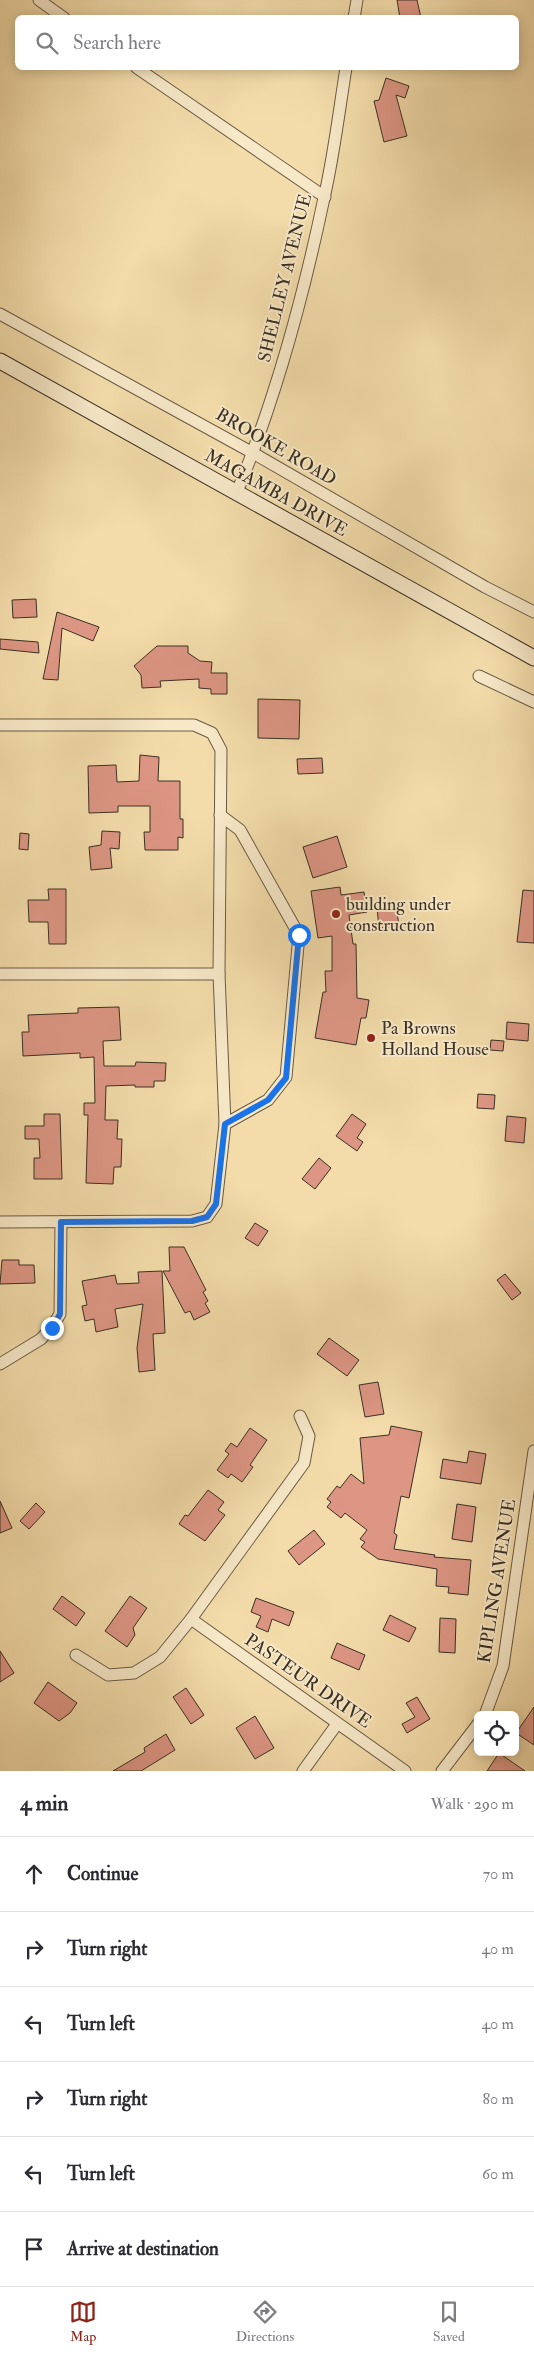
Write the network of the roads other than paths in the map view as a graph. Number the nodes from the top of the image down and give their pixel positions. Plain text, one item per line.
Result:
1 (39, 0) edge
2 (357, 0) edge
3 (60, 15) edge
4 (354, 15) edge
5 (140, 70) edge
6 (346, 70) edge
7 (324, 197) junction
8 (0, 314) edge
9 (0, 361) edge
10 (253, 453) junction
11 (237, 492) junction
12 (534, 612) edge
13 (534, 658) edge
14 (480, 676) dead end
15 (534, 702) edge
16 (0, 725) edge
17 (220, 815) junction
18 (0, 974) edge
19 (219, 974) junction
20 (225, 1124) junction
21 (0, 1222) edge
22 (61, 1222) junction
23 (0, 1364) edge
24 (300, 1416) dead end
25 (534, 1451) edge
26 (191, 1620) junction
27 (76, 1655) dead end
28 (486, 1711) edge
29 (338, 1724) junction
30 (474, 1729) edge
31 (303, 1771) edge
32 (405, 1771) edge
33 (442, 1771) edge

1 - 3 street
2 - 4 street
5 - 7 street
6 - 7 street, SHELLEY AVENUE
7 - 10 street, SHELLEY AVENUE
8 - 10 street, BROOKE ROAD
9 - 11 street, MAGAMBA DRIVE
10 - 11 street, SHELLEY AVENUE
10 - 12 street, BROOKE ROAD
11 - 13 street, MAGAMBA DRIVE
14 - 15 street
16 - 17 street
17 - 19 street
17 - 20 street
18 - 19 street
19 - 20 street
20 - 22 street
21 - 22 street
22 - 23 street
24 - 26 street
25 - 28 street, KIPLING AVENUE
26 - 27 street
26 - 29 street, PASTEUR DRIVE
29 - 31 street
29 - 32 street, PASTEUR DRIVE
30 - 33 street

